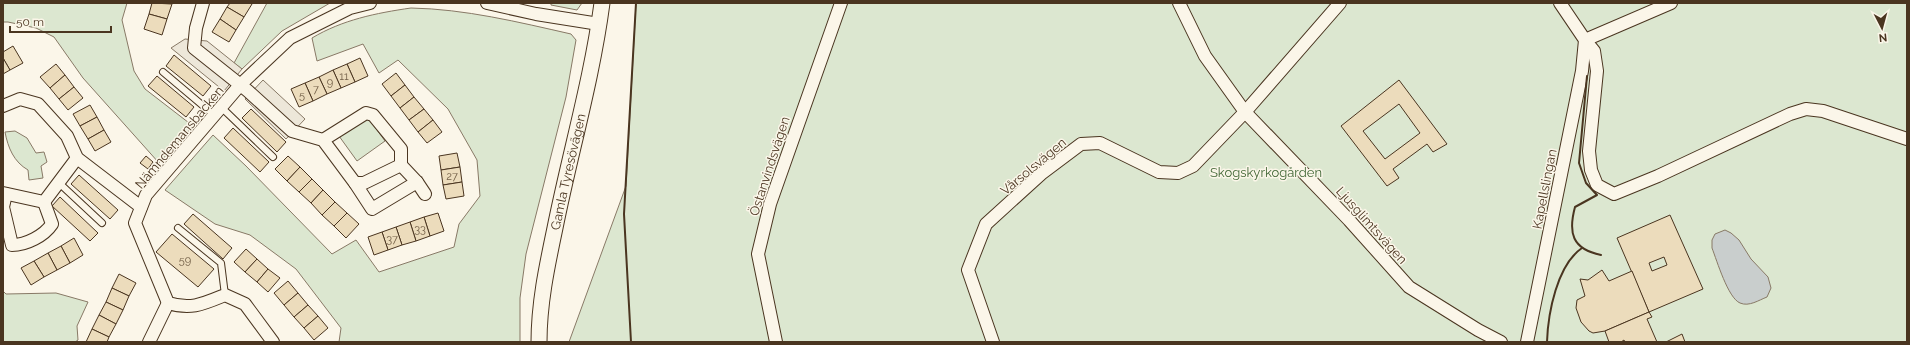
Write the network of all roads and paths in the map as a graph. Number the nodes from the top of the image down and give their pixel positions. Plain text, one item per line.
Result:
1 (203, 3) edge
2 (370, 3) edge
3 (487, 3) edge
4 (602, 3) edge
5 (841, 3) edge
6 (1179, 3) edge
7 (1340, 3) edge
8 (1560, 3) edge
9 (1671, 3) edge
10 (599, 24) junction
11 (1585, 40) junction
12 (163, 72) dead end
13 (240, 85) junction
14 (3, 106) edge
15 (218, 111) junction
16 (1244, 112) junction
17 (1907, 139) edge
18 (323, 140) junction
19 (273, 156) dead end
20 (77, 158) junction
21 (401, 165) junction
22 (58, 182) junction
23 (417, 182) junction
24 (355, 183) junction
25 (5, 193) edge
26 (425, 194) dead end
27 (44, 202) junction
28 (141, 207) junction
29 (102, 223) dead end
30 (178, 228) dead end
31 (225, 295) junction
32 (168, 303) junction
33 (149, 342) edge
34 (273, 342) edge
35 (539, 342) edge
36 (776, 342) edge
37 (993, 342) edge
38 (1501, 342) edge
39 (1527, 342) edge

1 - 13 street, Nämndemansbacken
2 - 13 street, Nämndemansbacken
3 - 10 street
4 - 10 street, Gamla Tyresövägen
5 - 36 street, Östanvindsvägen
6 - 16 street, Ljusglimtsvägen
7 - 16 street, Vårsolsvägen
8 - 11 street
9 - 11 street
10 - 35 street, Gamla Tyresövägen
11 - 17 street
11 - 39 street, Kapellslingan
12 - 15 lane
13 - 15 street, Nämndemansbacken
13 - 18 street, Nämndemansbacken
14 - 20 street, Nämndemansbacken
15 - 19 lane
15 - 28 street, Nämndemansbacken
16 - 37 street, Vårsolsvägen
16 - 38 street, Ljusglimtsvägen
18 - 21 street
18 - 24 street
20 - 22 street
20 - 28 street, Nämndemansbacken
21 - 23 street
21 - 24 street
22 - 27 street
22 - 29 lane
23 - 24 street
23 - 26 street
25 - 27 street
25 - 27 street
28 - 32 street, Nämndemansbacken
30 - 31 lane
31 - 32 street
31 - 34 street
32 - 33 street

